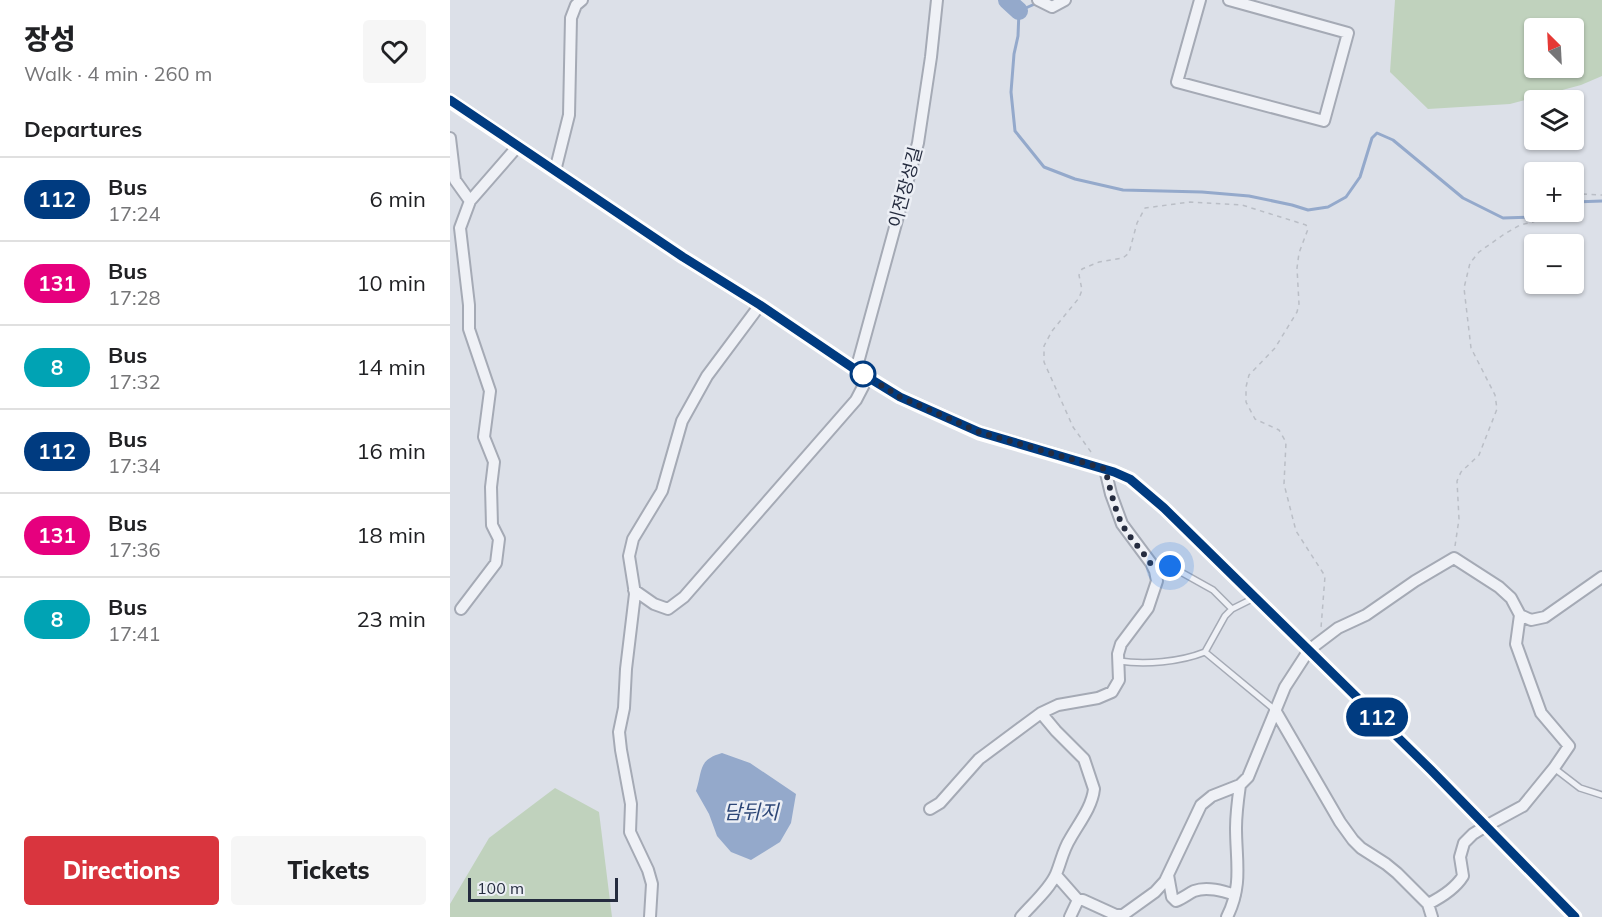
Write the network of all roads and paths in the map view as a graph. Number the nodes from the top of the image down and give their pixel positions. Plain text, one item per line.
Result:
1 (582, 0) edge
2 (937, 0) edge
3 (1038, 0) edge
4 (1065, 0) edge
5 (1200, 0) edge
6 (1229, 0) edge
7 (450, 100) edge
8 (450, 138) edge
9 (518, 146) junction
10 (555, 171) junction
11 (1584, 194) edge
12 (1602, 195) edge
13 (470, 201) junction
14 (1533, 222) edge
15 (455, 229) edge
16 (760, 305) junction
17 (862, 374) junction
18 (1105, 469) junction
19 (1454, 558) junction
20 (1150, 563) junction
21 (1602, 577) edge
22 (634, 590) junction
23 (1255, 597) junction
24 (461, 609) dead end
25 (1232, 609) junction
26 (1520, 615) junction
27 (1324, 639) junction
28 (1309, 650) junction
29 (1205, 652) junction
30 (1119, 661) junction
31 (1275, 710) junction
32 (1041, 713) junction
33 (1554, 768) junction
34 (1240, 785) junction
35 (1602, 795) edge
36 (930, 809) dead end
37 (1486, 826) junction
38 (1168, 874) junction
39 (1056, 875) junction
40 (1235, 895) junction
41 (1078, 900) junction
42 (1428, 904) junction
43 (650, 917) edge
44 (1021, 917) edge
45 (1070, 917) edge
46 (1227, 917) edge
47 (1432, 917) edge
48 (1575, 917) edge

1 - 10 street
2 - 17 street, 이전장성길
3 - 4 street
5 - 6 street
7 - 9 main road
8 - 13 street
9 - 10 main road
9 - 13 street
10 - 16 main road
11 - 12 path
13 - 15 street
14 - 19 path
15 - 24 street
16 - 17 main road
16 - 22 street
17 - 18 main road
17 - 22 street, 이전장성길
18 - 20 street
18 - 23 main road
18 - 27 path
19 - 26 street
19 - 27 street
20 - 25 lane
20 - 30 street
21 - 26 street
22 - 43 street
23 - 25 lane
23 - 28 main road
25 - 29 lane
26 - 33 street
27 - 28 street
28 - 31 street
28 - 37 main road
29 - 30 lane
29 - 31 lane
30 - 32 street
31 - 34 street
31 - 42 street
32 - 36 street
32 - 39 street
33 - 35 lane
33 - 37 street
34 - 38 street
34 - 40 street
37 - 42 street
37 - 48 main road
38 - 40 street
38 - 41 street
39 - 41 street
39 - 44 street
40 - 46 street
41 - 45 street
42 - 47 street

